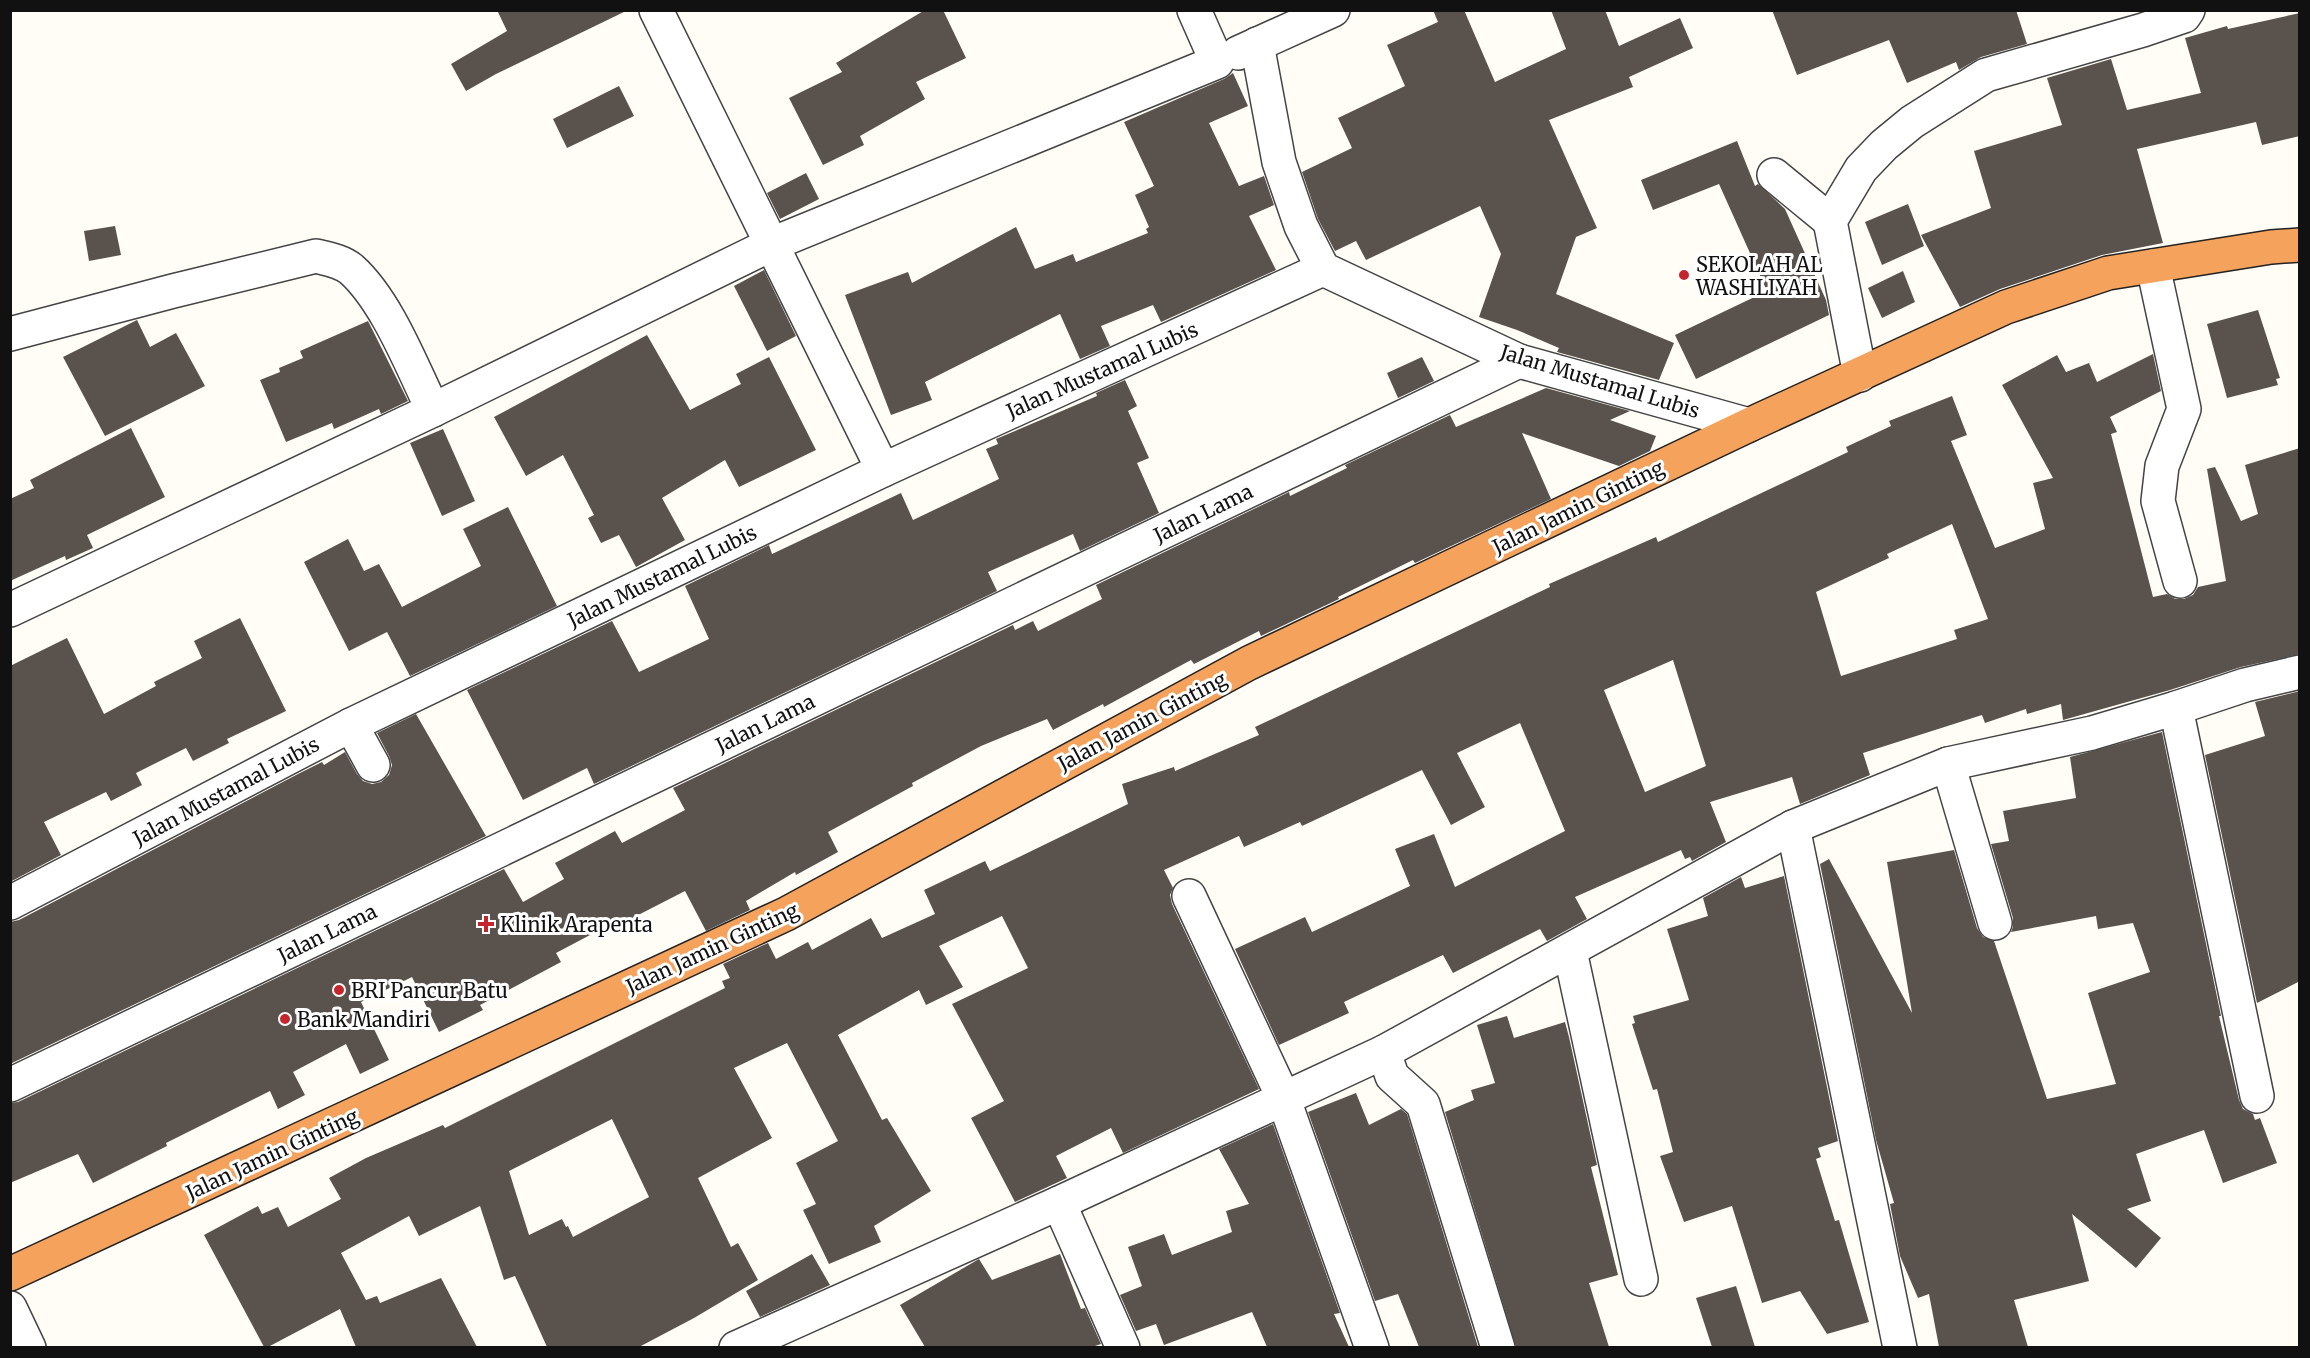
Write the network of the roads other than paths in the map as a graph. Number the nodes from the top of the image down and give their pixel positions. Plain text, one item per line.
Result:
1 (656, 10) edge
2 (1194, 10) edge
3 (1333, 10) edge
4 (2188, 10) edge
5 (1257, 44) junction
6 (1217, 62) junction
7 (1774, 175) dead end
8 (1830, 221) junction
9 (772, 244) junction
10 (2300, 245) edge
11 (2153, 266) junction
12 (1323, 269) junction
13 (10, 334) edge
14 (1519, 361) junction
15 (1860, 375) junction
16 (433, 410) junction
17 (1749, 425) junction
18 (883, 470) junction
19 (2180, 581) dead end
20 (10, 610) edge
21 (2300, 672) edge
22 (2176, 708) junction
23 (351, 725) junction
24 (1948, 764) junction
25 (373, 765) dead end
26 (1793, 828) junction
27 (1189, 897) dead end
28 (10, 903) edge
29 (1995, 923) dead end
30 (1570, 951) junction
31 (1384, 1052) junction
32 (10, 1085) edge
33 (2257, 1096) dead end
34 (1283, 1097) junction
35 (1059, 1203) junction
36 (10, 1274) edge
37 (1641, 1279) dead end
38 (10, 1308) edge
39 (29, 1347) edge
40 (736, 1347) edge
41 (1123, 1347) edge
42 (1372, 1347) edge
43 (1498, 1347) edge
44 (1900, 1347) edge

1 - 9 street
2 - 6 street
3 - 5 street
4 - 8 street
5 - 6 street
5 - 12 street
6 - 9 street
7 - 8 street
8 - 15 street
9 - 16 street
9 - 18 street
10 - 11 highway, Jalan Jamin Ginting
11 - 15 highway, Jalan Jamin Ginting
11 - 19 street
12 - 14 street, Jalan Mustamal Lubis
12 - 18 street, Jalan Mustamal Lubis
13 - 16 street
14 - 17 street, Jalan Mustamal Lubis
14 - 32 street, Jalan Lama
15 - 17 highway, Jalan Jamin Ginting
16 - 20 street
17 - 36 highway, Jalan Jamin Ginting
18 - 23 street, Jalan Mustamal Lubis
21 - 22 street
22 - 24 street
22 - 33 street
23 - 25 street
23 - 28 street, Jalan Mustamal Lubis
24 - 26 street
24 - 29 street
26 - 30 street
26 - 44 street
27 - 34 street
30 - 31 street
30 - 37 street
31 - 34 street
31 - 43 street
34 - 35 street
34 - 42 street
35 - 40 street
35 - 41 street
38 - 39 street

